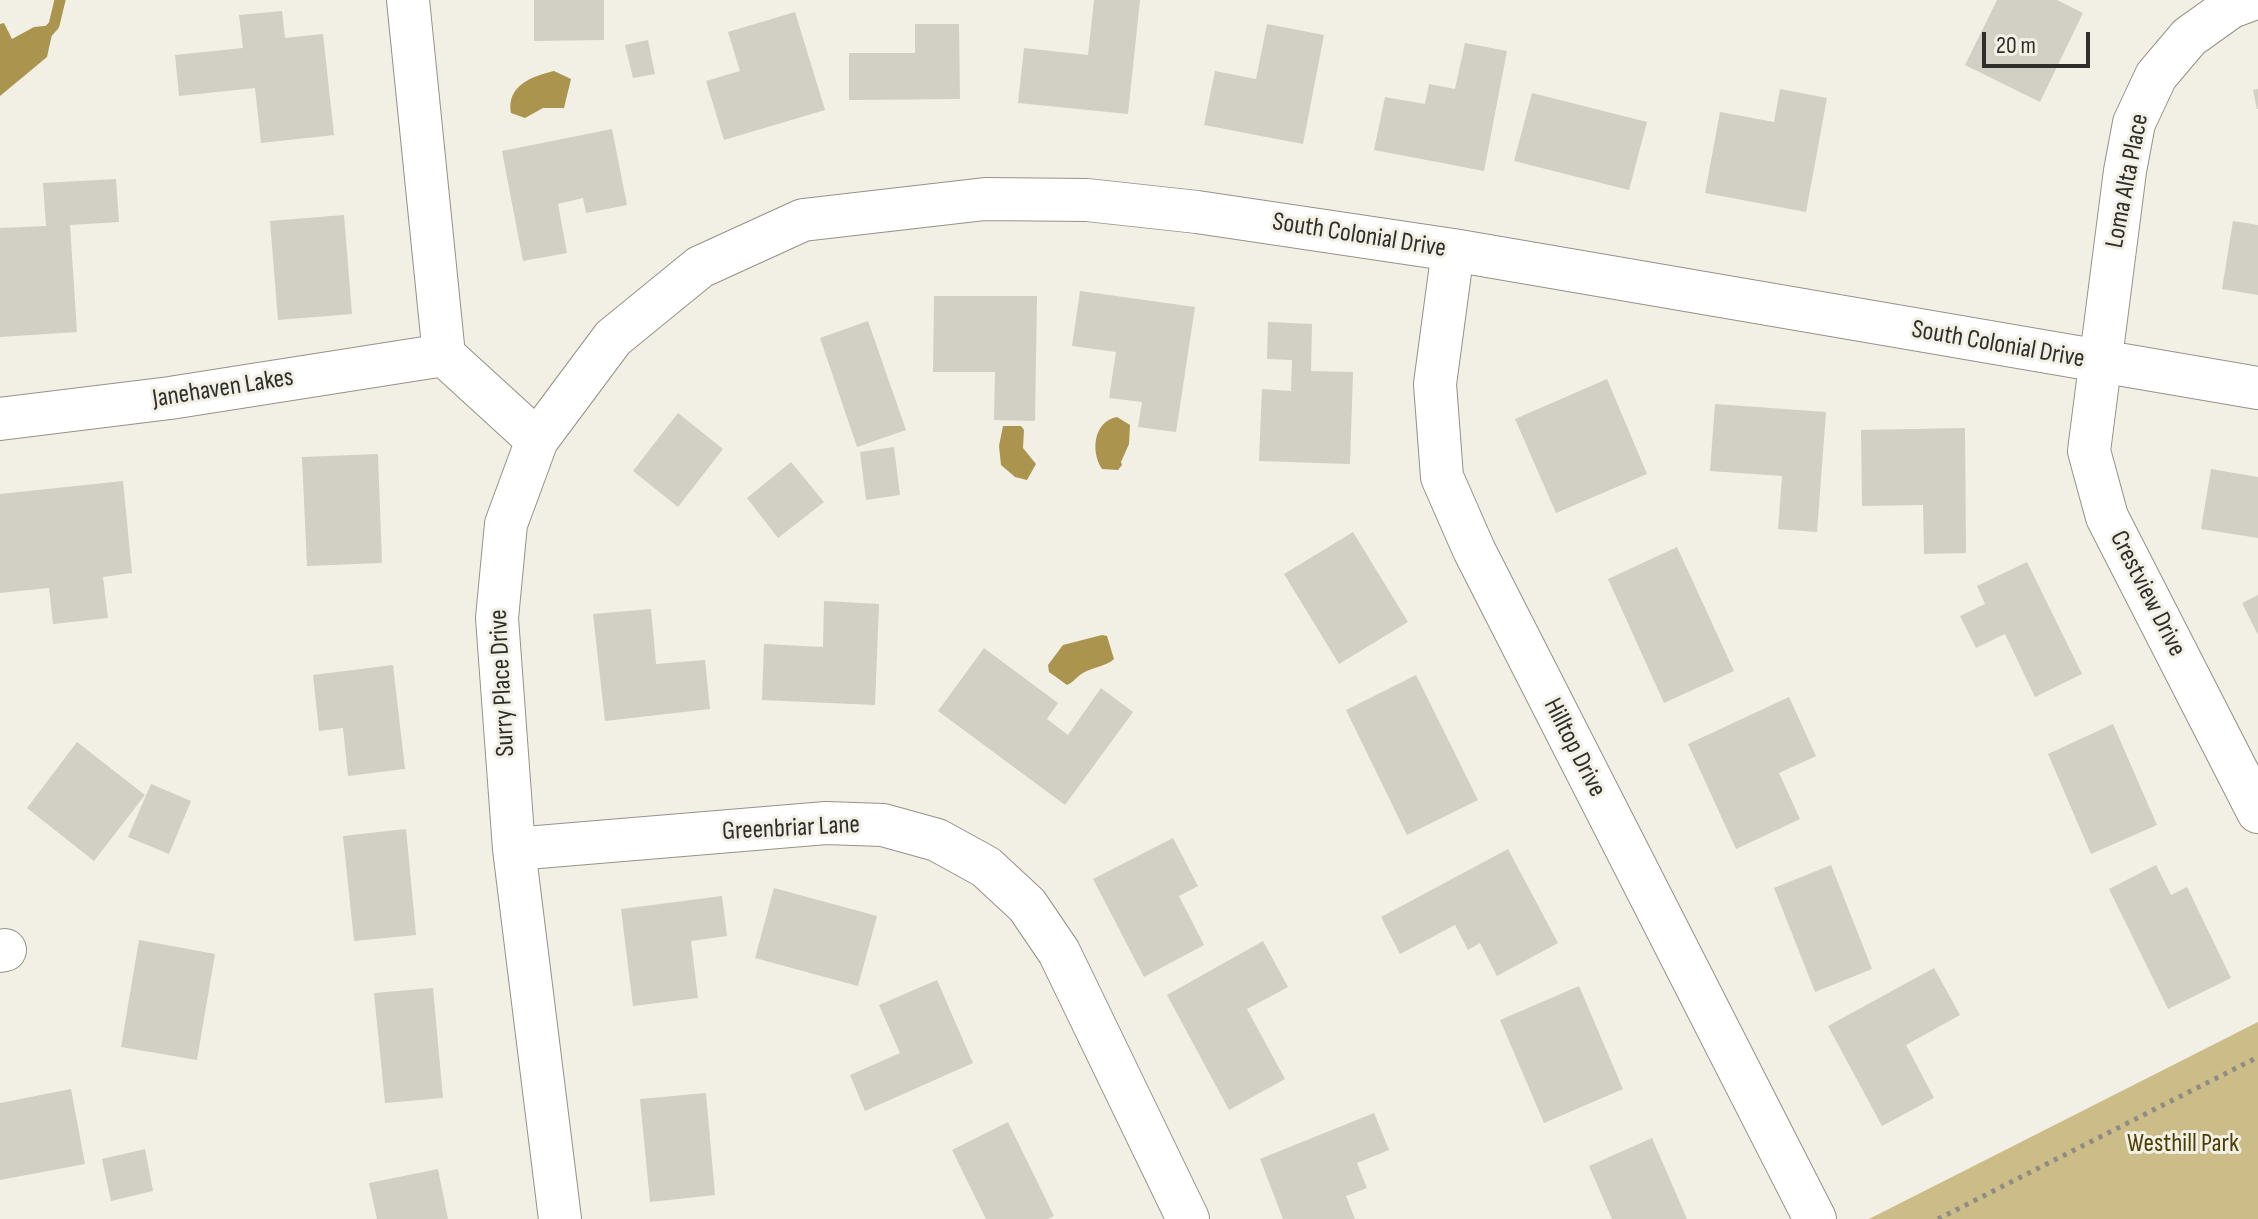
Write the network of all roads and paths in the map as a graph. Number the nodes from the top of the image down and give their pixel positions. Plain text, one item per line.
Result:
1 (408, 0) edge
2 (2250, 0) edge
3 (1453, 250) junction
4 (444, 355) junction
5 (2100, 362) junction
6 (2258, 388) edge
7 (0, 419) edge
8 (537, 440) junction
9 (2258, 812) edge
10 (514, 849) junction
11 (2258, 1057) edge
12 (560, 1219) edge
13 (1188, 1219) edge
14 (1815, 1219) edge
15 (1938, 1219) edge

1 - 4 street
2 - 5 street, Loma Alta Place
3 - 5 street, South Colonial Drive
3 - 8 street, South Colonial Drive
3 - 14 street, Hilltop Drive
4 - 7 street, Janehaven Lakes
4 - 8 street
5 - 6 street, South Colonial Drive
5 - 9 street, Crestview Drive
8 - 10 street, Surry Place Drive
10 - 12 street, Surry Place Drive
10 - 13 street, Greenbriar Lane
11 - 15 path

